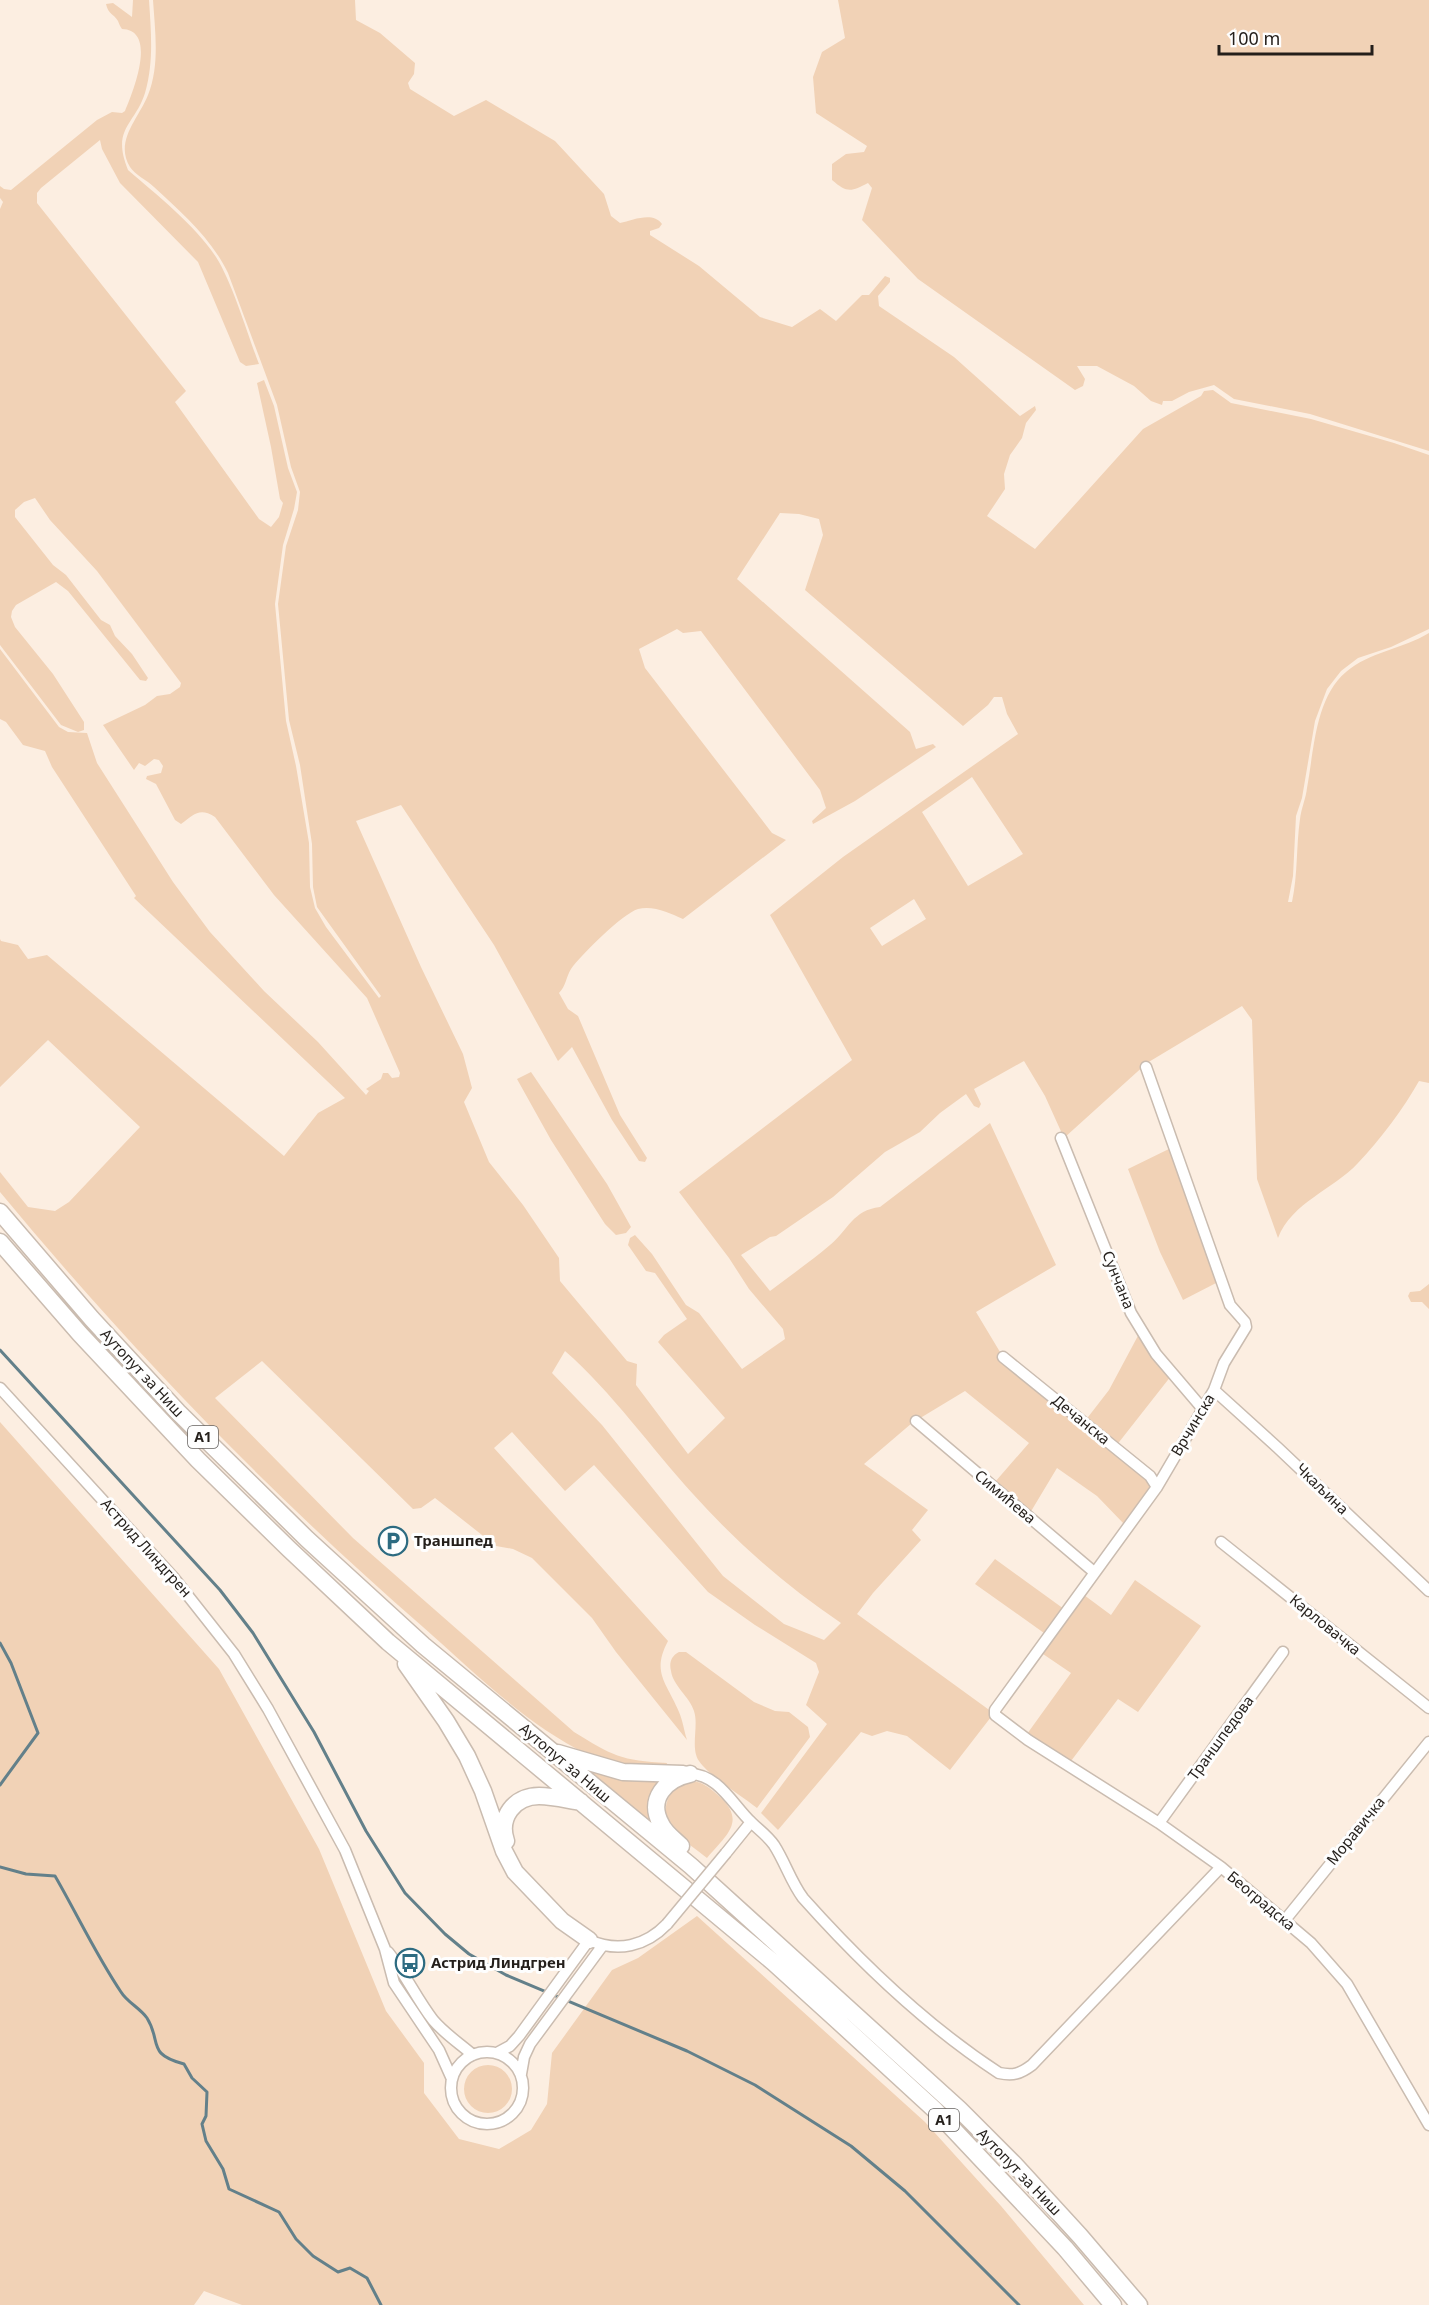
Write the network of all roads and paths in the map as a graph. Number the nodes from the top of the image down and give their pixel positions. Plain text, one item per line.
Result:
1 (1146, 1066) dead end
2 (1061, 1138) dead end
3 (0, 1212) edge
4 (0, 1242) edge
5 (1003, 1356) dead end
6 (0, 1388) edge
7 (1214, 1390) junction
8 (1202, 1408) junction
9 (915, 1421) dead end
10 (1157, 1487) junction
11 (1221, 1542) dead end
12 (1094, 1572) junction
13 (1429, 1591) edge
14 (388, 1642) junction
15 (1283, 1652) dead end
16 (1429, 1708) edge
17 (1028, 1740) joint
18 (1429, 1742) edge
19 (549, 1750) junction
20 (690, 1774) junction
21 (583, 1802) junction
22 (751, 1822) junction
23 (1159, 1823) junction
24 (1221, 1867) junction
25 (1285, 1920) junction
26 (767, 1936) junction
27 (592, 1941) junction
28 (385, 1949) junction
29 (497, 2053) junction
30 (473, 2055) junction
31 (521, 2074) junction
32 (452, 2079) junction
33 (1429, 2125) edge
34 (1113, 2305) edge
35 (1138, 2305) edge

1 - 7 street, Врчинска
2 - 8 street, Сунчана
3 - 19 highway, Аутопут за Ниш / A1
4 - 14 highway, Аутопут за Ниш / A1
5 - 10 street, Дечанска
6 - 28 street, Астрид Линдгрен
7 - 8 street, Врчинска
7 - 13 street, Чкаљина
8 - 10 street, Врчинска
9 - 12 street, Симићева
10 - 12 street, Врчинска
11 - 16 street, Карловачка
12 - 17 street, Врчинска
14 - 21 highway, Аутопут за Ниш / A1
14 - 27 highway
15 - 23 street, Траншпедова
17 - 23 street, Београдска
18 - 25 street, Моравичка
19 - 20 highway
19 - 26 highway, Аутопут за Ниш / A1
20 - 22 street
20 - 26 highway
21 - 27 highway
21 - 34 highway, Аутопут за Ниш / A1
22 - 24 street
22 - 27 street, bridge
23 - 24 street, Београдска
24 - 25 street, Београдска
25 - 33 street, Београдска
26 - 35 highway, Аутопут за Ниш / A1
27 - 29 street
27 - 31 street
28 - 30 street, Астрид Линдгрен
28 - 32 street, Астрид Линдгрен
29 - 30 street
29 - 31 street
30 - 32 street
31 - 32 street

